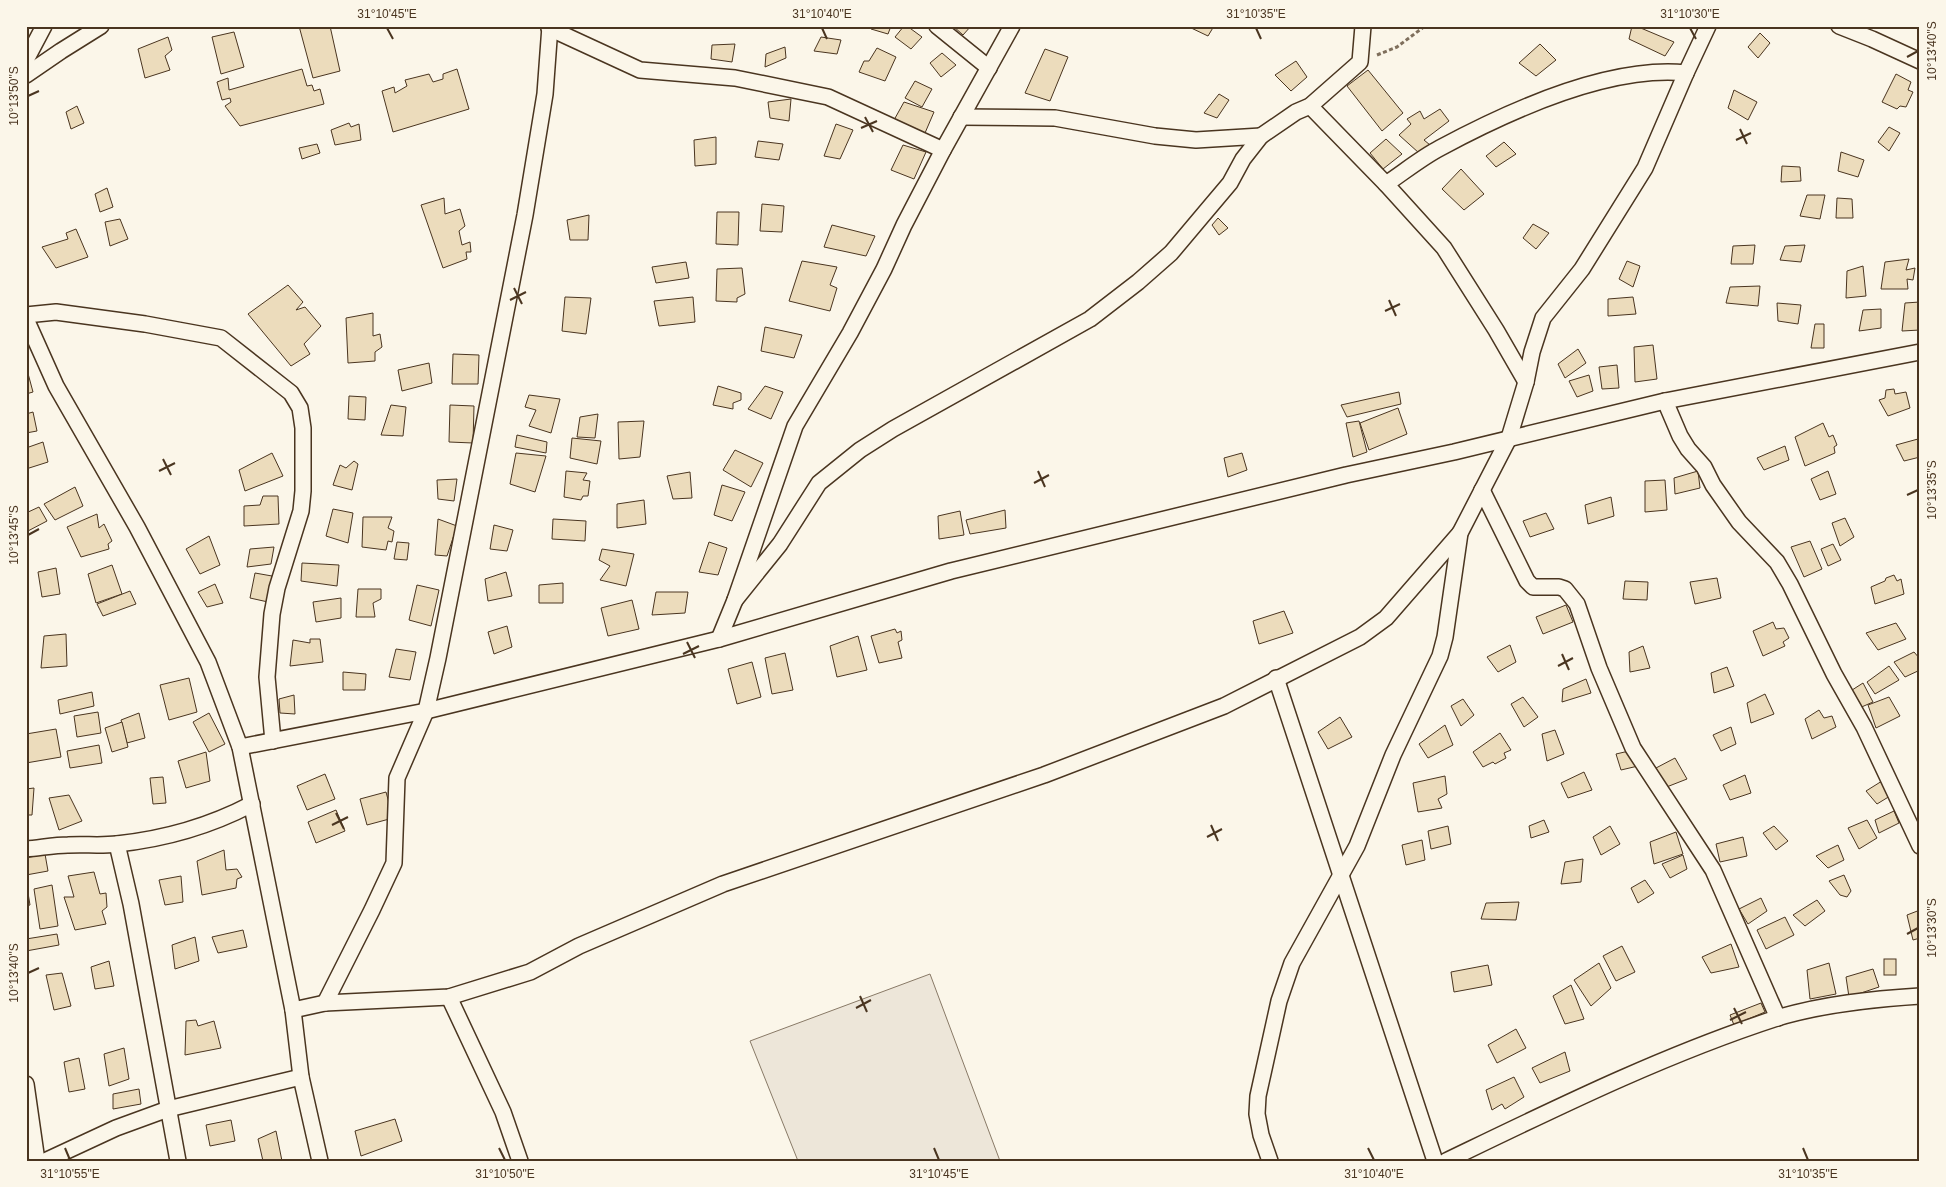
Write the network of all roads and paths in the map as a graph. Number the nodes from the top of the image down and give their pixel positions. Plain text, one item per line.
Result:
1 (44, 26) edge
2 (101, 26) edge
3 (937, 26) edge
4 (1012, 26) edge
5 (1363, 26) edge
6 (1424, 26) edge
7 (1708, 26) edge
8 (1839, 26) edge
9 (549, 27) edge
10 (26, 60) edge
11 (1920, 61) edge
12 (1360, 62) junction
13 (989, 68) junction
14 (1686, 73) junction
15 (26, 75) edge
16 (1310, 106) junction
17 (961, 118) junction
18 (1261, 136) junction
19 (943, 150) junction
20 (1386, 184) junction
21 (26, 315) edge
22 (26, 320) edge
23 (1920, 352) edge
24 (1526, 382) junction
25 (1665, 400) junction
26 (1509, 438) junction
27 (1482, 490) junction
28 (1460, 533) junction
29 (735, 600) junction
30 (719, 640) junction
31 (1276, 678) junction
32 (426, 711) junction
33 (273, 741) junction
34 (240, 747) junction
35 (252, 804) junction
36 (117, 844) junction
37 (1920, 846) edge
38 (26, 849) edge
39 (1340, 877) junction
40 (1920, 996) edge
41 (449, 997) junction
42 (325, 1003) junction
43 (293, 1010) junction
44 (1778, 1018) junction
45 (301, 1077) junction
46 (26, 1084) edge
47 (168, 1109) junction
48 (37, 1161) edge
49 (45, 1161) edge
50 (178, 1161) edge
51 (320, 1161) edge
52 (520, 1161) edge
53 (1270, 1161) edge
54 (1435, 1161) edge
55 (1446, 1161) edge

1 - 10 street
2 - 15 street
3 - 13 street
4 - 13 street
5 - 12 street
6 - 12 path
7 - 14 street
8 - 11 street
9 - 19 street
9 - 32 street
12 - 16 street
13 - 17 street
14 - 20 street
14 - 24 street
16 - 18 street
16 - 20 street
17 - 18 street
17 - 19 street
18 - 29 street
19 - 29 street
20 - 24 street
21 - 33 street
22 - 34 street
23 - 25 street
24 - 26 street
25 - 26 street
25 - 37 street
26 - 27 street
26 - 30 street
27 - 28 street
27 - 44 street
28 - 31 street
28 - 39 street
29 - 30 street
30 - 32 street
31 - 39 street
31 - 41 street
32 - 33 street
32 - 42 street
33 - 34 street
34 - 35 street
35 - 36 street
35 - 43 street
36 - 38 street
36 - 47 street
39 - 53 street
39 - 54 street
40 - 44 street
41 - 42 street
41 - 52 street
42 - 43 street
43 - 45 street
44 - 55 street
45 - 47 street
45 - 51 street
46 - 48 street
47 - 49 street
47 - 50 street

